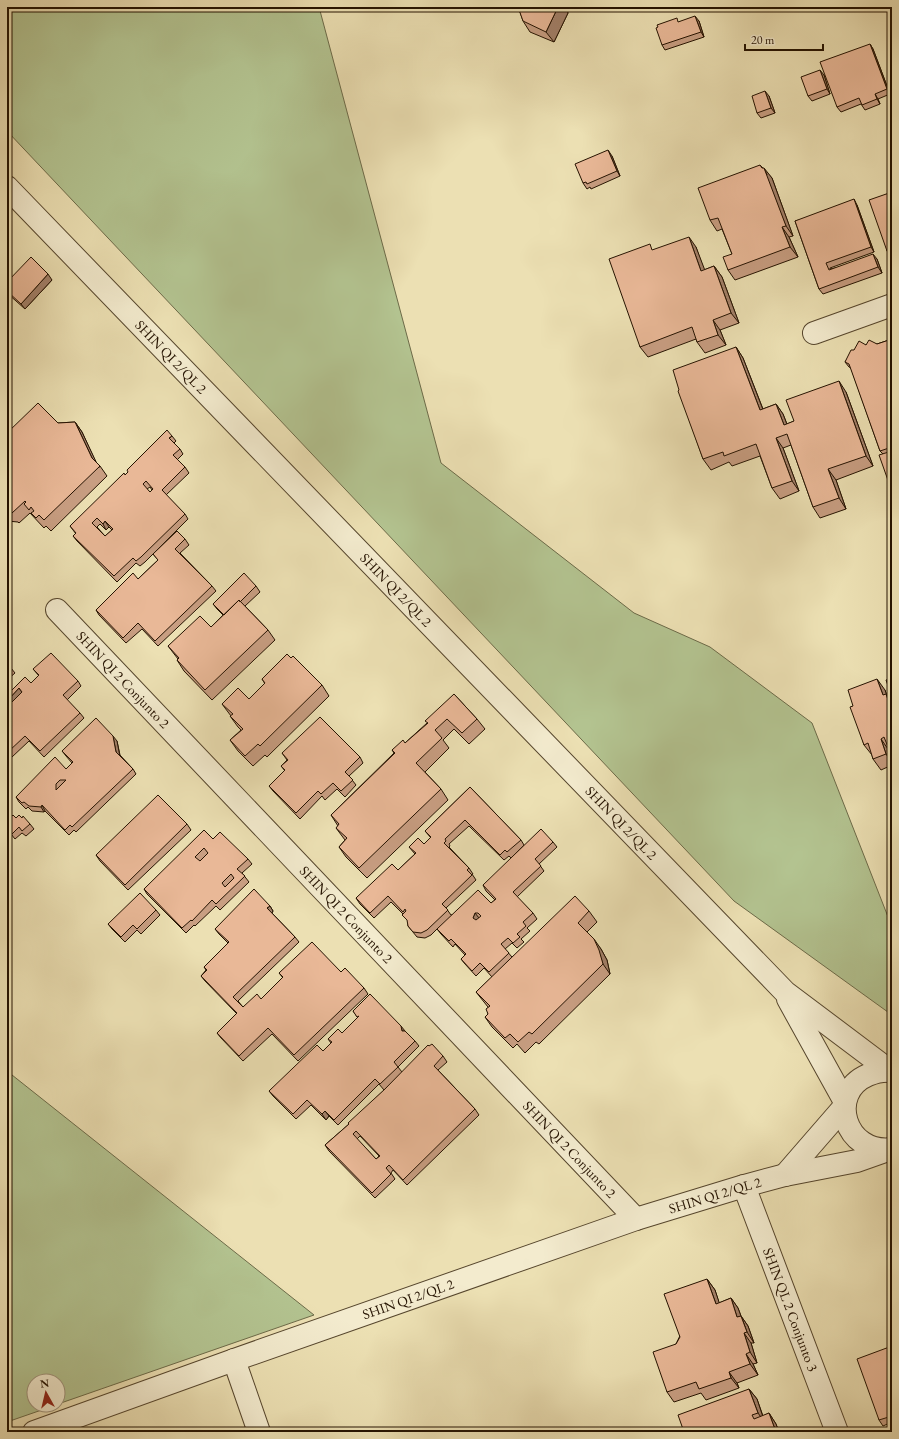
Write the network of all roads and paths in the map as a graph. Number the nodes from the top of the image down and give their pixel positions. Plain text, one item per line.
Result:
1 (7, 187) edge
2 (892, 305) edge
3 (814, 333) dead end
4 (57, 610) dead end
5 (785, 992) junction
6 (891, 1071) edge
7 (845, 1104) junction
8 (891, 1149) edge
9 (785, 1175) junction
10 (744, 1186) junction
11 (636, 1219) junction
12 (234, 1360) junction
13 (34, 1432) edge
14 (258, 1432) edge
15 (837, 1432) edge

1 - 5 street, SHIN QI 2/QL 2
2 - 3 street
4 - 11 street, SHIN QI 2 Conjunto 2
5 - 6 street, SHIN QI 2/QL 2
5 - 7 street, SHIN QI 2/QL 2
6 - 7 street
7 - 8 street, SHIN QI 2/QL 2
7 - 9 street
8 - 9 street, SHIN QI 2/QL 2
9 - 10 street, SHIN QI 2/QL 2
10 - 11 street, SHIN QI 2/QL 2
10 - 15 street, SHIN QL 2 Conjunto 3
11 - 12 street, SHIN QI 2/QL 2
12 - 13 street, SHIN QI 2/QL 2
12 - 14 street

